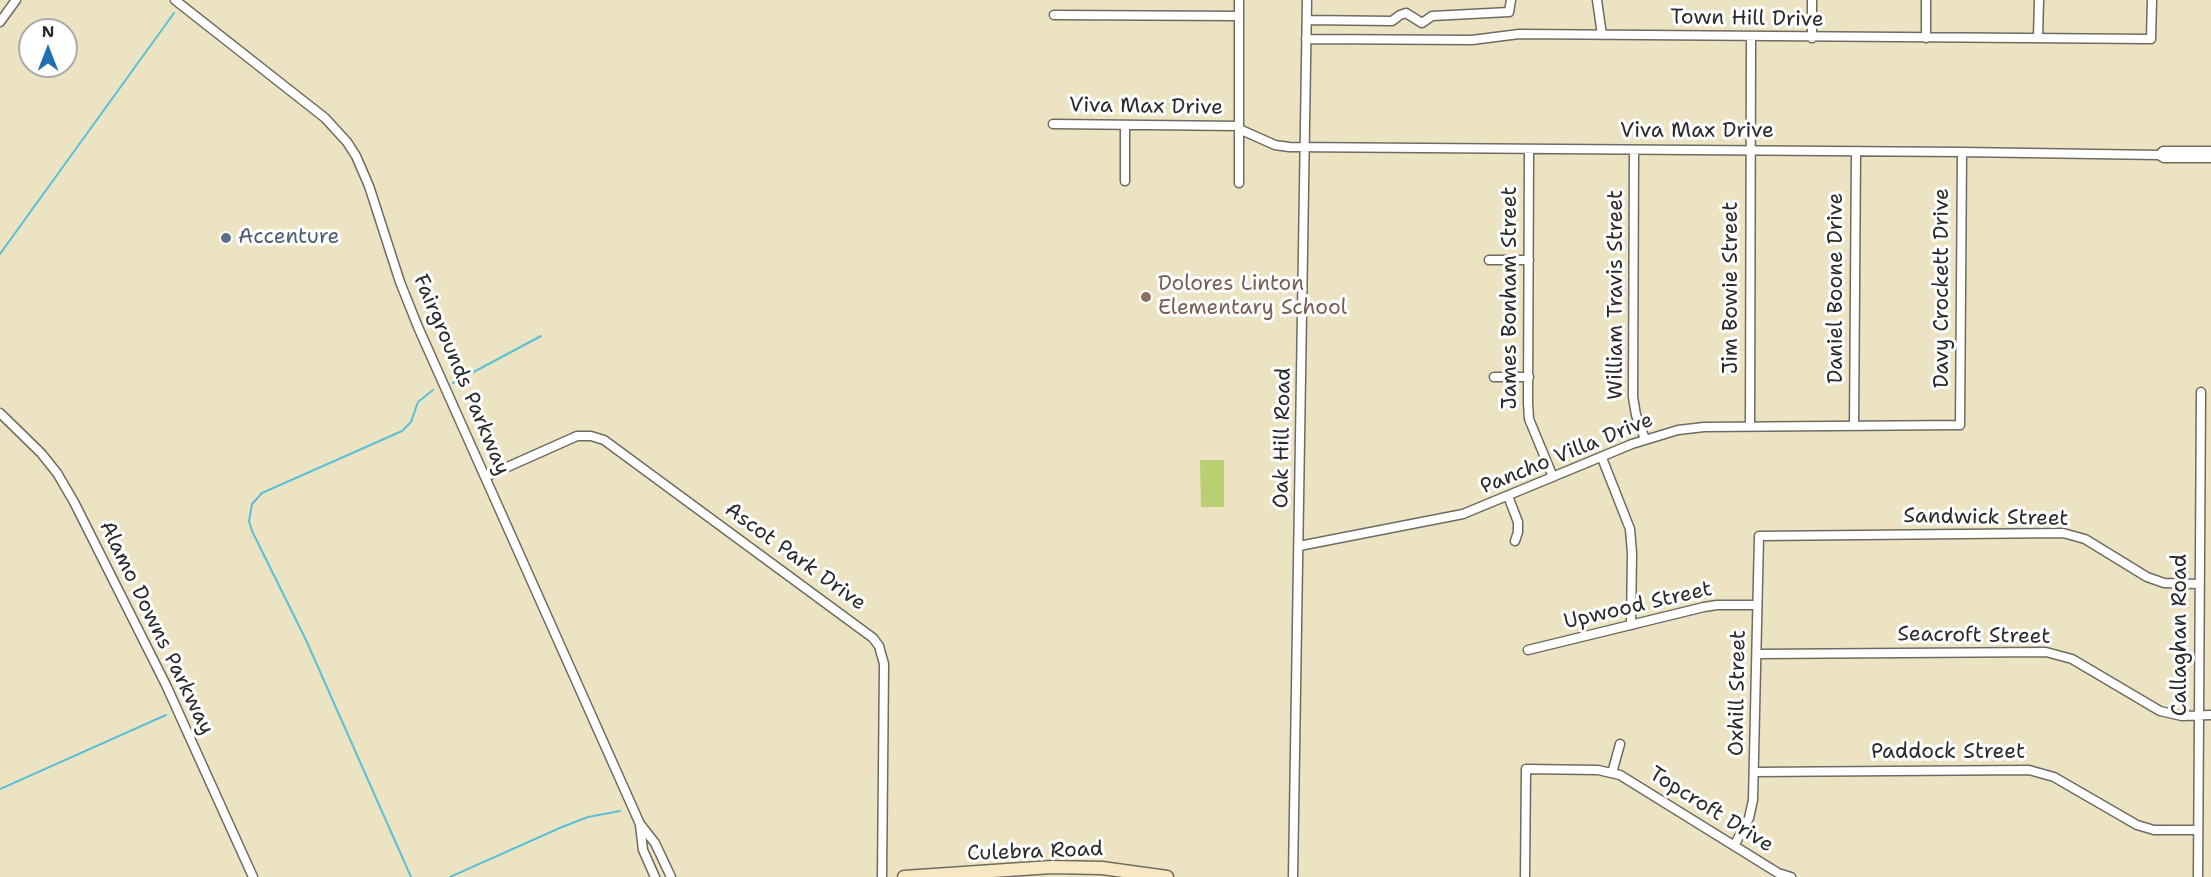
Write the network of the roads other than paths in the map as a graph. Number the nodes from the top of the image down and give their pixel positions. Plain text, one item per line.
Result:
1 (16, 0) edge
2 (175, 0) edge
3 (1239, 0) edge
4 (1307, 0) edge
5 (1511, 0) edge
6 (1597, 0) edge
7 (1812, 0) edge
8 (1926, 0) edge
9 (2039, 0) edge
10 (2152, 0) edge
11 (1054, 15) dead end
12 (1239, 16) junction
13 (1306, 20) junction
14 (0, 22) edge
15 (1602, 35) junction
16 (1751, 37) junction
17 (1812, 38) junction
18 (1926, 38) junction
19 (2038, 38) junction
20 (1306, 39) junction
21 (1053, 124) dead end
22 (1125, 125) junction
23 (1239, 128) junction
24 (1306, 147) junction
25 (1529, 149) junction
26 (1634, 150) junction
27 (1751, 150) junction
28 (1856, 151) junction
29 (2211, 151) edge
30 (1962, 152) junction
31 (2159, 155) junction
32 (2211, 158) edge
33 (1125, 181) dead end
34 (1239, 183) dead end
35 (1489, 260) dead end
36 (1529, 260) junction
37 (1494, 377) dead end
38 (1529, 377) junction
39 (2201, 392) dead end
40 (0, 413) edge
41 (1960, 425) joint
42 (1750, 426) junction
43 (1854, 426) junction
44 (1645, 439) junction
45 (1602, 458) junction
46 (485, 477) junction
47 (1553, 477) junction
48 (1508, 495) junction
49 (1759, 536) joint
50 (1515, 541) dead end
51 (1299, 546) junction
52 (2199, 584) junction
53 (1757, 605) junction
54 (1631, 625) junction
55 (1528, 650) dead end
56 (1757, 654) junction
57 (2199, 716) junction
58 (2211, 716) edge
59 (1620, 744) dead end
60 (1754, 772) junction
61 (1612, 773) junction
62 (640, 824) junction
63 (2198, 830) junction
64 (1734, 846) junction
65 (253, 877) edge
66 (655, 877) edge
67 (671, 877) edge
68 (882, 877) edge
69 (904, 877) edge
70 (1167, 877) edge
71 (1293, 877) edge
72 (1525, 877) edge
73 (1791, 877) edge
74 (2198, 877) edge

1 - 14 street
2 - 46 street, Fairgrounds Parkway
3 - 12 street
4 - 13 street, Oak Hill Road
5 - 13 street
6 - 15 street
7 - 17 street
8 - 18 street
9 - 19 street
10 - 19 street, Town Hill Drive
11 - 12 street
12 - 23 street
13 - 20 street, Oak Hill Road
15 - 16 street, Town Hill Drive
15 - 20 street, Town Hill Drive
16 - 17 street, Town Hill Drive
16 - 27 street, Jim Bowie Street
17 - 18 street, Town Hill Drive
18 - 19 street, Town Hill Drive
20 - 24 street, Oak Hill Road
21 - 22 street, Viva Max Drive
22 - 23 street, Viva Max Drive
22 - 33 street
23 - 24 street, Viva Max Drive
23 - 34 street
24 - 25 street, Viva Max Drive
24 - 51 street, Oak Hill Road
25 - 26 street, Viva Max Drive
25 - 36 street, James Bonham Street
26 - 27 street, Viva Max Drive
26 - 44 street, William Travis Street
27 - 28 street, Viva Max Drive
27 - 42 street, Jim Bowie Street
28 - 30 street, Viva Max Drive
28 - 43 street, Daniel Boone Drive
29 - 31 street, Viva Max Drive
30 - 31 street, Viva Max Drive
30 - 41 street, Davy Crockett Drive
31 - 32 street, Viva Max Drive
35 - 36 street
36 - 38 street, James Bonham Street
37 - 38 street
38 - 47 street, James Bonham Street
39 - 52 street, Callaghan Road
40 - 65 street, Alamo Downs Parkway
41 - 43 street, Pancho Villa Drive
42 - 43 street, Pancho Villa Drive
42 - 44 street, Pancho Villa Drive
44 - 45 street, Pancho Villa Drive
45 - 47 street, Pancho Villa Drive
45 - 54 street
46 - 62 street, Fairgrounds Parkway
46 - 68 street, Ascot Park Drive
47 - 48 street, Pancho Villa Drive
48 - 50 street
48 - 51 street, Pancho Villa Drive
49 - 52 street, Sandwick Street
49 - 53 street, Oxhill Street
51 - 71 street, Oak Hill Road
52 - 57 street, Callaghan Road
53 - 54 street, Upwood Street
53 - 56 street, Oxhill Street
54 - 55 street, Upwood Street
56 - 57 street, Seacroft Street
56 - 60 street, Oxhill Street
57 - 58 street, Seacroft Street
57 - 63 street, Callaghan Road
59 - 61 street
60 - 63 street, Paddock Street
60 - 64 street, Oxhill Street
61 - 64 street, Topcroft Drive
61 - 72 street, Topcroft Drive
62 - 66 street, Fairgrounds Parkway
62 - 67 street, Fairgrounds Parkway
63 - 74 street, Callaghan Road
64 - 73 street, Topcroft Drive
69 - 70 main road, Culebra Road

